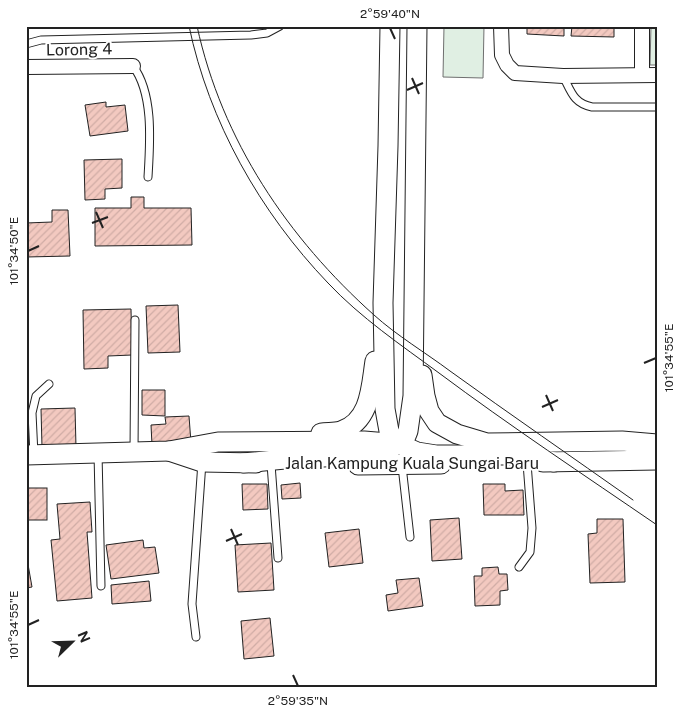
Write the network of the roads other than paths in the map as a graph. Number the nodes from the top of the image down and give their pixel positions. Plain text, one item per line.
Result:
1 (280, 26) edge
2 (417, 26) edge
3 (501, 26) edge
4 (642, 26) edge
5 (389, 30) edge
6 (26, 44) edge
7 (133, 66) joint
8 (26, 67) edge
9 (642, 75) junction
10 (657, 75) edge
11 (563, 76) junction
12 (657, 107) edge
13 (148, 177) dead end
14 (414, 295) junction
15 (383, 303) junction
16 (135, 320) dead end
17 (49, 384) dead end
18 (218, 442) junction
19 (487, 442) junction
20 (399, 444) junction
21 (657, 444) edge
22 (169, 451) junction
23 (134, 452) junction
24 (98, 453) junction
25 (30, 455) edge
26 (657, 460) edge
27 (202, 462) junction
28 (554, 462) junction
29 (243, 463) junction
30 (527, 463) junction
31 (271, 464) junction
32 (402, 465) junction
33 (410, 537) dead end
34 (278, 558) dead end
35 (519, 567) dead end
36 (101, 586) dead end
37 (196, 637) dead end

1 - 6 lane
2 - 14 street
3 - 11 street
4 - 9 street
5 - 15 street
7 - 8 street, Lorong 4
7 - 13 lane
9 - 10 street
9 - 11 street
11 - 12 lane
14 - 19 street
14 - 20 street
15 - 18 street
15 - 20 street
16 - 23 lane
17 - 25 lane
18 - 20 street, Jalan Kampung Kuala Sungai Baru
18 - 22 street, Jalan Kampung Kuala Sungai Baru
19 - 20 street, Jalan Kampung Kuala Sungai Baru
19 - 21 street
20 - 28 street
20 - 29 street
22 - 23 street, Jalan Kampung Kuala Sungai Baru
22 - 27 street, Jalan Kampung Kuala Sungai Baru
23 - 24 street, Jalan Kampung Kuala Sungai Baru
24 - 25 street, Jalan Kampung Kuala Sungai Baru
24 - 36 lane
26 - 28 street, Jalan Kampung Kuala Sungai Baru
27 - 29 street, Jalan Kampung Kuala Sungai Baru
27 - 37 lane
28 - 30 street, Jalan Kampung Kuala Sungai Baru
29 - 31 street, Jalan Kampung Kuala Sungai Baru
30 - 32 street, Jalan Kampung Kuala Sungai Baru
30 - 35 lane
31 - 32 street, Jalan Kampung Kuala Sungai Baru
31 - 34 lane
32 - 33 lane

